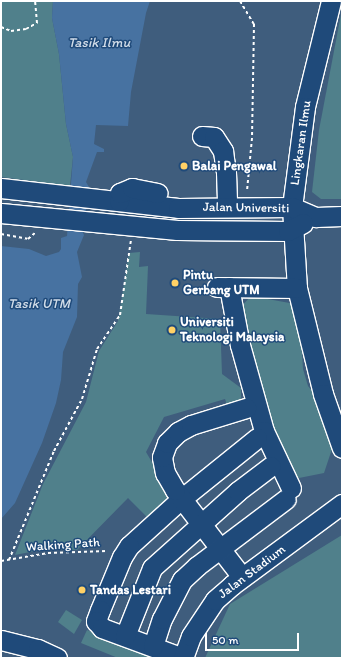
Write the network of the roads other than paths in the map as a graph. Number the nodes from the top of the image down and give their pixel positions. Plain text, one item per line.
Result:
1 (331, 1) edge
2 (202, 136) dead end
3 (1, 188) edge
4 (158, 193) dead end
5 (119, 201) junction
6 (227, 207) junction
7 (292, 207) junction
8 (1, 213) edge
9 (342, 216) edge
10 (316, 217) junction
11 (293, 228) junction
12 (297, 288) junction
13 (246, 408) dead end
14 (257, 438) dead end
15 (342, 448) edge
16 (271, 466) dead end
17 (181, 499) junction
18 (342, 504) edge
19 (200, 523) junction
20 (220, 549) junction
21 (242, 577) junction
22 (125, 636) junction
23 (1, 640) edge
24 (153, 646) junction
25 (57, 658) edge
26 (183, 658) edge

1 - 7 street, Lingkaran Ilmu
2 - 6 street
3 - 5 street, Jalan Universiti
4 - 5 street
5 - 6 street, Jalan Universiti
6 - 7 street, Jalan Universiti
7 - 10 street, Jalan Universiti
7 - 11 street, Lingkaran Ilmu
8 - 11 street, Jalan Universiti
9 - 10 street
10 - 11 street, Jalan Universiti
11 - 12 street, Lingkaran Ilmu
12 - 15 street, Lingkaran Ilmu
12 - 20 street
13 - 17 street
14 - 17 street
16 - 19 street
17 - 19 street
17 - 22 street
18 - 21 street, Jalan Stadium
19 - 20 street
19 - 22 street
20 - 21 street
20 - 24 street
21 - 26 street, Jalan Stadium
22 - 24 street
23 - 25 street
24 - 26 street

